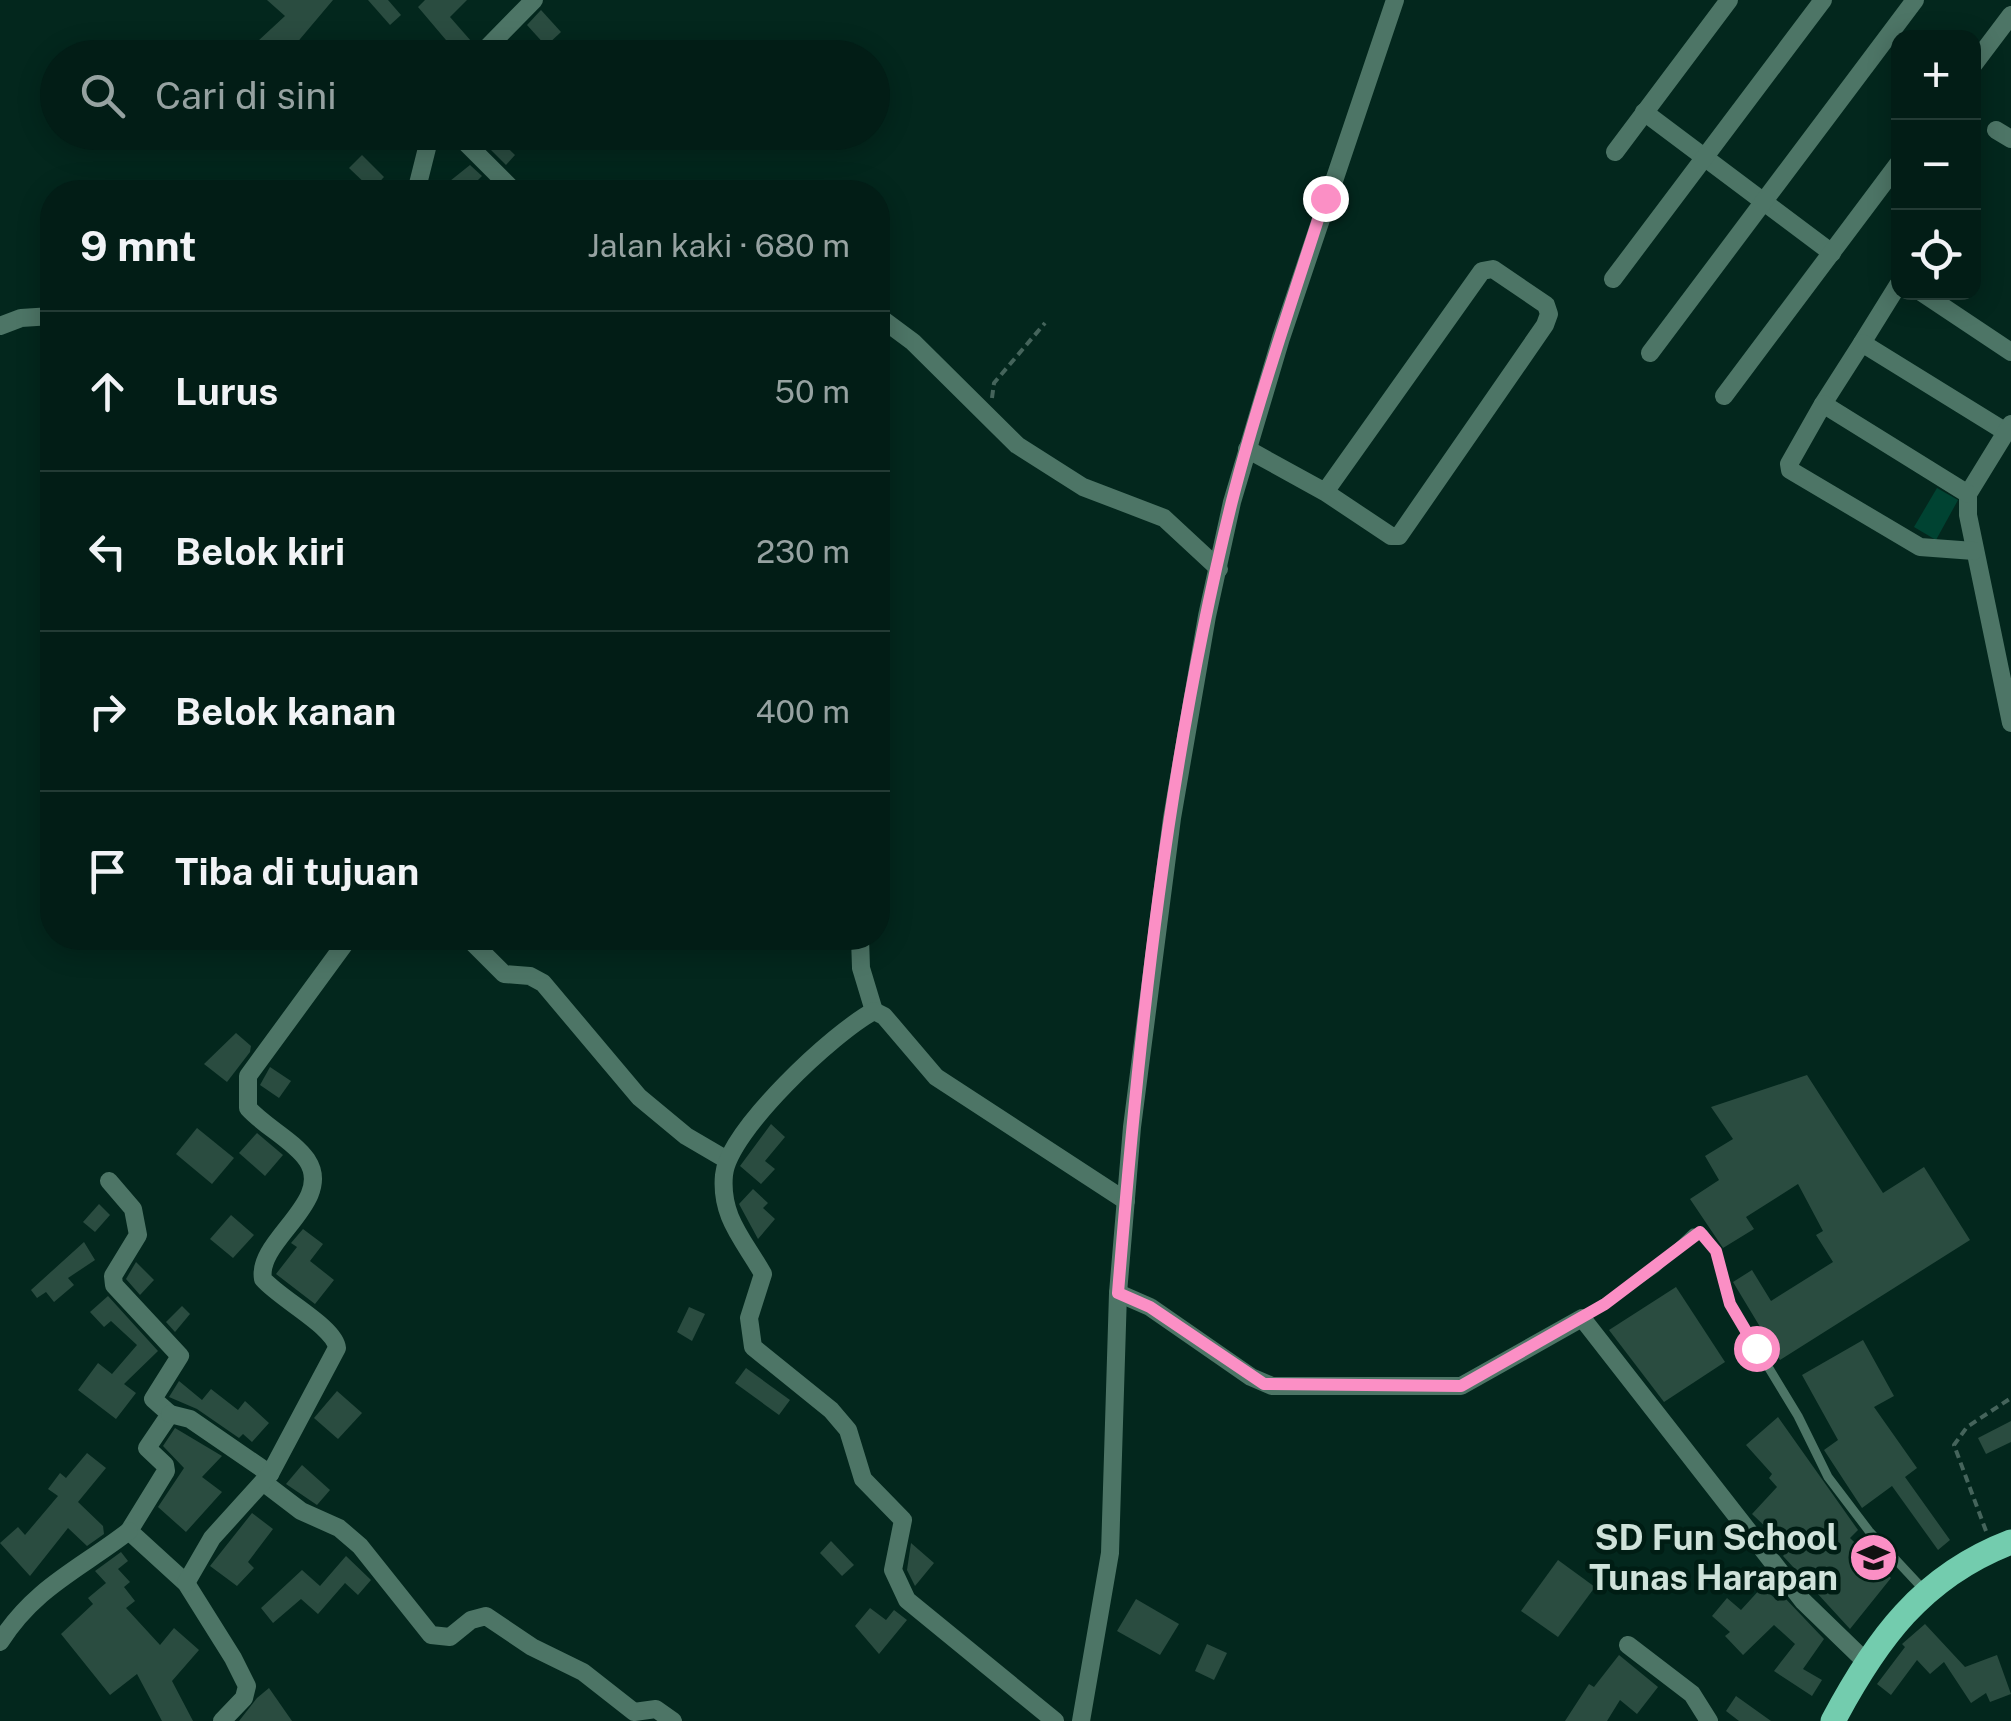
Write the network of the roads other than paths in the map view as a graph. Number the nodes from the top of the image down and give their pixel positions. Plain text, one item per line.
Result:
1 (534, 0) edge
2 (1395, 0) edge
3 (1729, 0) edge
4 (1824, 0) edge
5 (1916, 0) edge
6 (2011, 14) edge
7 (495, 40) edge
8 (1981, 55) edge
9 (1644, 112) junction
10 (426, 150) edge
11 (473, 150) edge
12 (1614, 152) dead end
13 (1705, 158) junction
14 (1891, 173) edge
15 (419, 180) edge
16 (504, 180) edge
17 (1764, 202) junction
18 (1832, 253) junction
19 (1614, 280) dead end
20 (1891, 297) edge
21 (1934, 300) edge
22 (40, 317) edge
23 (890, 325) edge
24 (0, 326) edge
25 (1862, 343) junction
26 (2011, 352) edge
27 (1650, 353) dead end
28 (1724, 396) dead end
29 (1823, 404) junction
30 (2008, 428) edge
31 (1247, 449) junction
32 (2003, 453) edge
33 (1325, 492) junction
34 (1968, 494) junction
35 (1974, 551) junction
36 (1219, 568) junction
37 (2011, 602) edge
38 (1990, 607) junction
39 (2006, 671) edge
40 (2011, 723) edge
41 (336, 950) edge
42 (480, 950) edge
43 (860, 950) edge
44 (874, 1011) junction
45 (727, 1160) junction
46 (109, 1181) dead end
47 (1126, 1201) junction
48 (1118, 1293) junction
49 (1582, 1318) junction
50 (170, 1414) junction
51 (266, 1478) junction
52 (129, 1531) junction
53 (2002, 1546) edge
54 (186, 1583) junction
55 (1924, 1590) junction
56 (0, 1642) edge
57 (1628, 1645) dead end
58 (1865, 1660) junction
59 (222, 1721) edge
60 (673, 1721) edge
61 (1054, 1721) edge
62 (1081, 1721) edge
63 (1708, 1721) edge
64 (1834, 1721) edge

1 - 7 street
2 - 31 street
3 - 9 street
4 - 13 street
5 - 17 street
6 - 8 street
9 - 12 street
9 - 13 street
10 - 15 street
11 - 16 street
13 - 17 street
13 - 19 street
14 - 18 street
17 - 18 street
17 - 27 street
18 - 28 street
20 - 25 street
21 - 26 street
22 - 24 street
23 - 36 street
25 - 29 street
25 - 30 street
29 - 34 street
29 - 35 street
30 - 32 street
31 - 33 street
31 - 36 street
32 - 34 street
33 - 33 street
34 - 35 street
35 - 38 street
36 - 47 street
37 - 38 street
38 - 39 street
39 - 40 street
41 - 51 street
42 - 45 street
43 - 44 street
44 - 45 street
44 - 47 street
45 - 61 street
46 - 50 street
47 - 48 street
48 - 49 street
48 - 62 street
49 - 55 lane
49 - 58 street
50 - 51 street
50 - 52 street
51 - 54 street
51 - 60 street
52 - 54 street
52 - 56 street
53 - 55 main road
54 - 59 street
55 - 58 main road
57 - 63 street
58 - 64 main road

